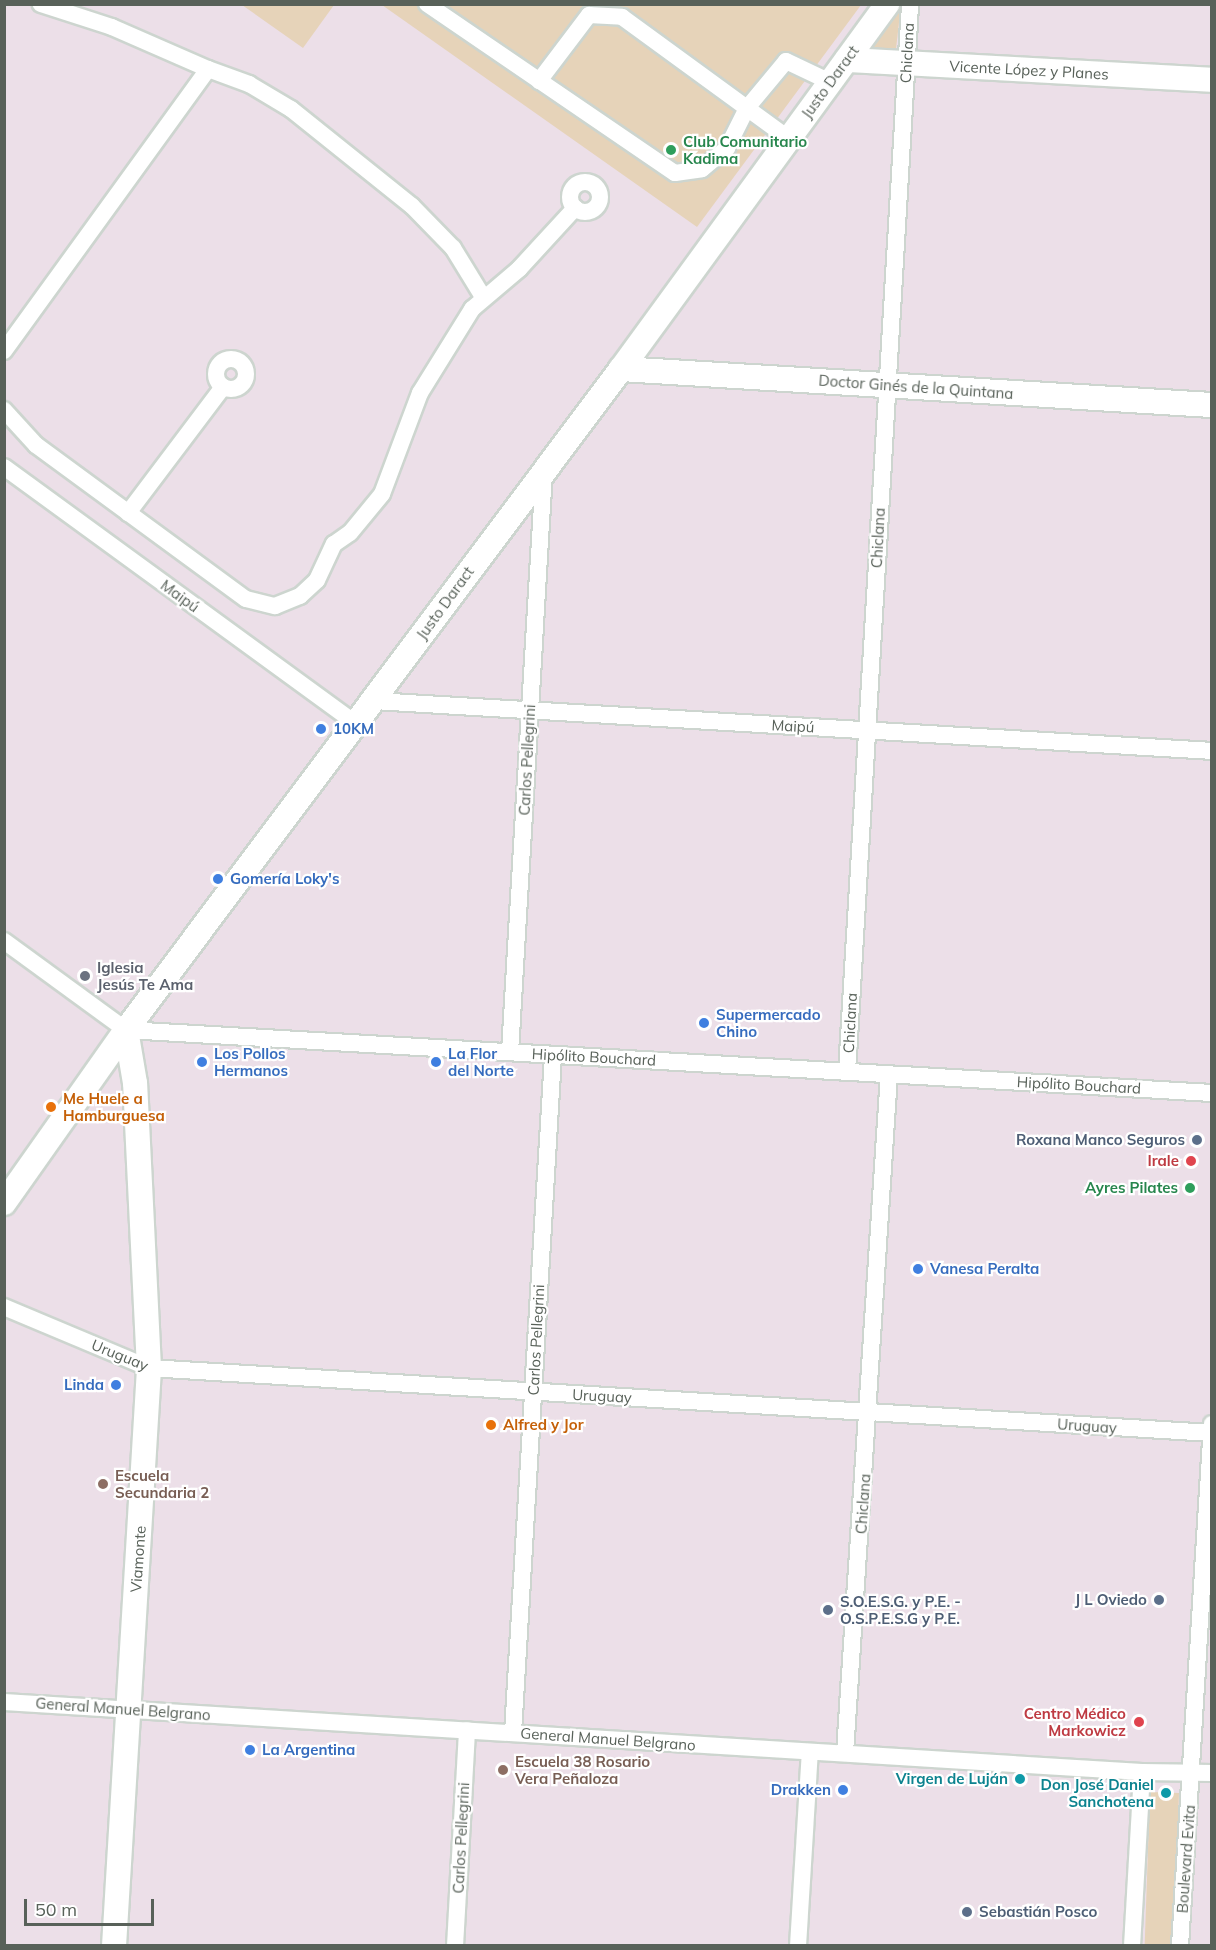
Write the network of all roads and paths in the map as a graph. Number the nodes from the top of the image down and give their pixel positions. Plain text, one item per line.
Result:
1 (41, 4) edge
2 (427, 4) edge
3 (887, 4) edge
4 (910, 4) edge
5 (847, 60) junction
6 (906, 63) junction
7 (208, 69) junction
8 (1212, 80) edge
9 (539, 81) junction
10 (830, 82) junction
11 (747, 108) junction
12 (789, 139) junction
13 (575, 208) dead end
14 (483, 297) junction
15 (4, 351) edge
16 (621, 369) junction
17 (887, 385) junction
18 (223, 387) dead end
19 (1212, 405) edge
20 (4, 410) edge
21 (4, 467) edge
22 (544, 468) junction
23 (128, 513) junction
24 (374, 701) junction
25 (530, 710) junction
26 (356, 724) junction
27 (867, 731) junction
28 (1212, 752) edge
29 (4, 941) edge
30 (126, 1030) junction
31 (510, 1052) junction
32 (553, 1055) junction
33 (848, 1072) junction
34 (889, 1074) junction
35 (1212, 1093) edge
36 (4, 1203) edge
37 (4, 1307) edge
38 (149, 1368) junction
39 (533, 1392) junction
40 (869, 1412) junction
41 (1212, 1424) edge
42 (1211, 1433) edge
43 (4, 1702) edge
44 (129, 1710) junction
45 (467, 1730) junction
46 (513, 1733) junction
47 (810, 1752) junction
48 (845, 1754) junction
49 (1142, 1772) junction
50 (1191, 1772) junction
51 (1212, 1773) edge
52 (114, 1946) edge
53 (455, 1946) edge
54 (798, 1946) edge
55 (1132, 1946) edge
56 (1180, 1946) edge

1 - 7 street
2 - 9 street
3 - 5 street, Justo Daract
4 - 6 street, Chiclana
5 - 6 street, Vicente López y Planes
5 - 10 street, Justo Daract
6 - 8 street, Vicente López y Planes
6 - 17 street, Chiclana
7 - 14 street
7 - 15 street
9 - 11 street
9 - 11 street
10 - 11 street
10 - 12 street, Justo Daract
11 - 12 street
12 - 16 street, Justo Daract
13 - 14 street
14 - 23 street
16 - 17 street, Doctor Ginés de la Quintana
16 - 22 street, Justo Daract
17 - 19 street, Doctor Ginés de la Quintana
17 - 27 street, Chiclana
18 - 23 street
20 - 23 street
21 - 26 street, Maipú
22 - 24 street, Justo Daract
22 - 25 street, Carlos Pellegrini
24 - 25 street, Maipú
24 - 26 street, Justo Daract
25 - 27 street, Maipú
25 - 31 street, Carlos Pellegrini
26 - 30 street, Justo Daract
27 - 28 street, Maipú
27 - 33 street, Chiclana
29 - 30 street
30 - 31 street, Hipólito Bouchard
30 - 36 street, Justo Daract
30 - 38 street, Viamonte
31 - 32 street, Hipólito Bouchard
32 - 33 street, Hipólito Bouchard
32 - 39 street, Carlos Pellegrini
33 - 34 street, Hipólito Bouchard
34 - 35 street, Hipólito Bouchard
34 - 40 street, Chiclana
37 - 38 street, Uruguay
38 - 39 street, Uruguay
38 - 44 street, Viamonte
39 - 40 street, Uruguay
39 - 46 street, Carlos Pellegrini
40 - 42 street, Uruguay
40 - 48 street, Chiclana
41 - 42 street, Boulevard Evita
42 - 50 street, Boulevard Evita
43 - 44 street, General Manuel Belgrano
44 - 45 street, General Manuel Belgrano
44 - 52 street, Viamonte
45 - 46 street, General Manuel Belgrano
45 - 53 street, Carlos Pellegrini
46 - 47 street, General Manuel Belgrano
47 - 48 street, General Manuel Belgrano
47 - 54 street
48 - 49 street, General Manuel Belgrano
49 - 50 street, General Manuel Belgrano
49 - 55 street
50 - 51 street, General Manuel Belgrano
50 - 56 street, Boulevard Evita

